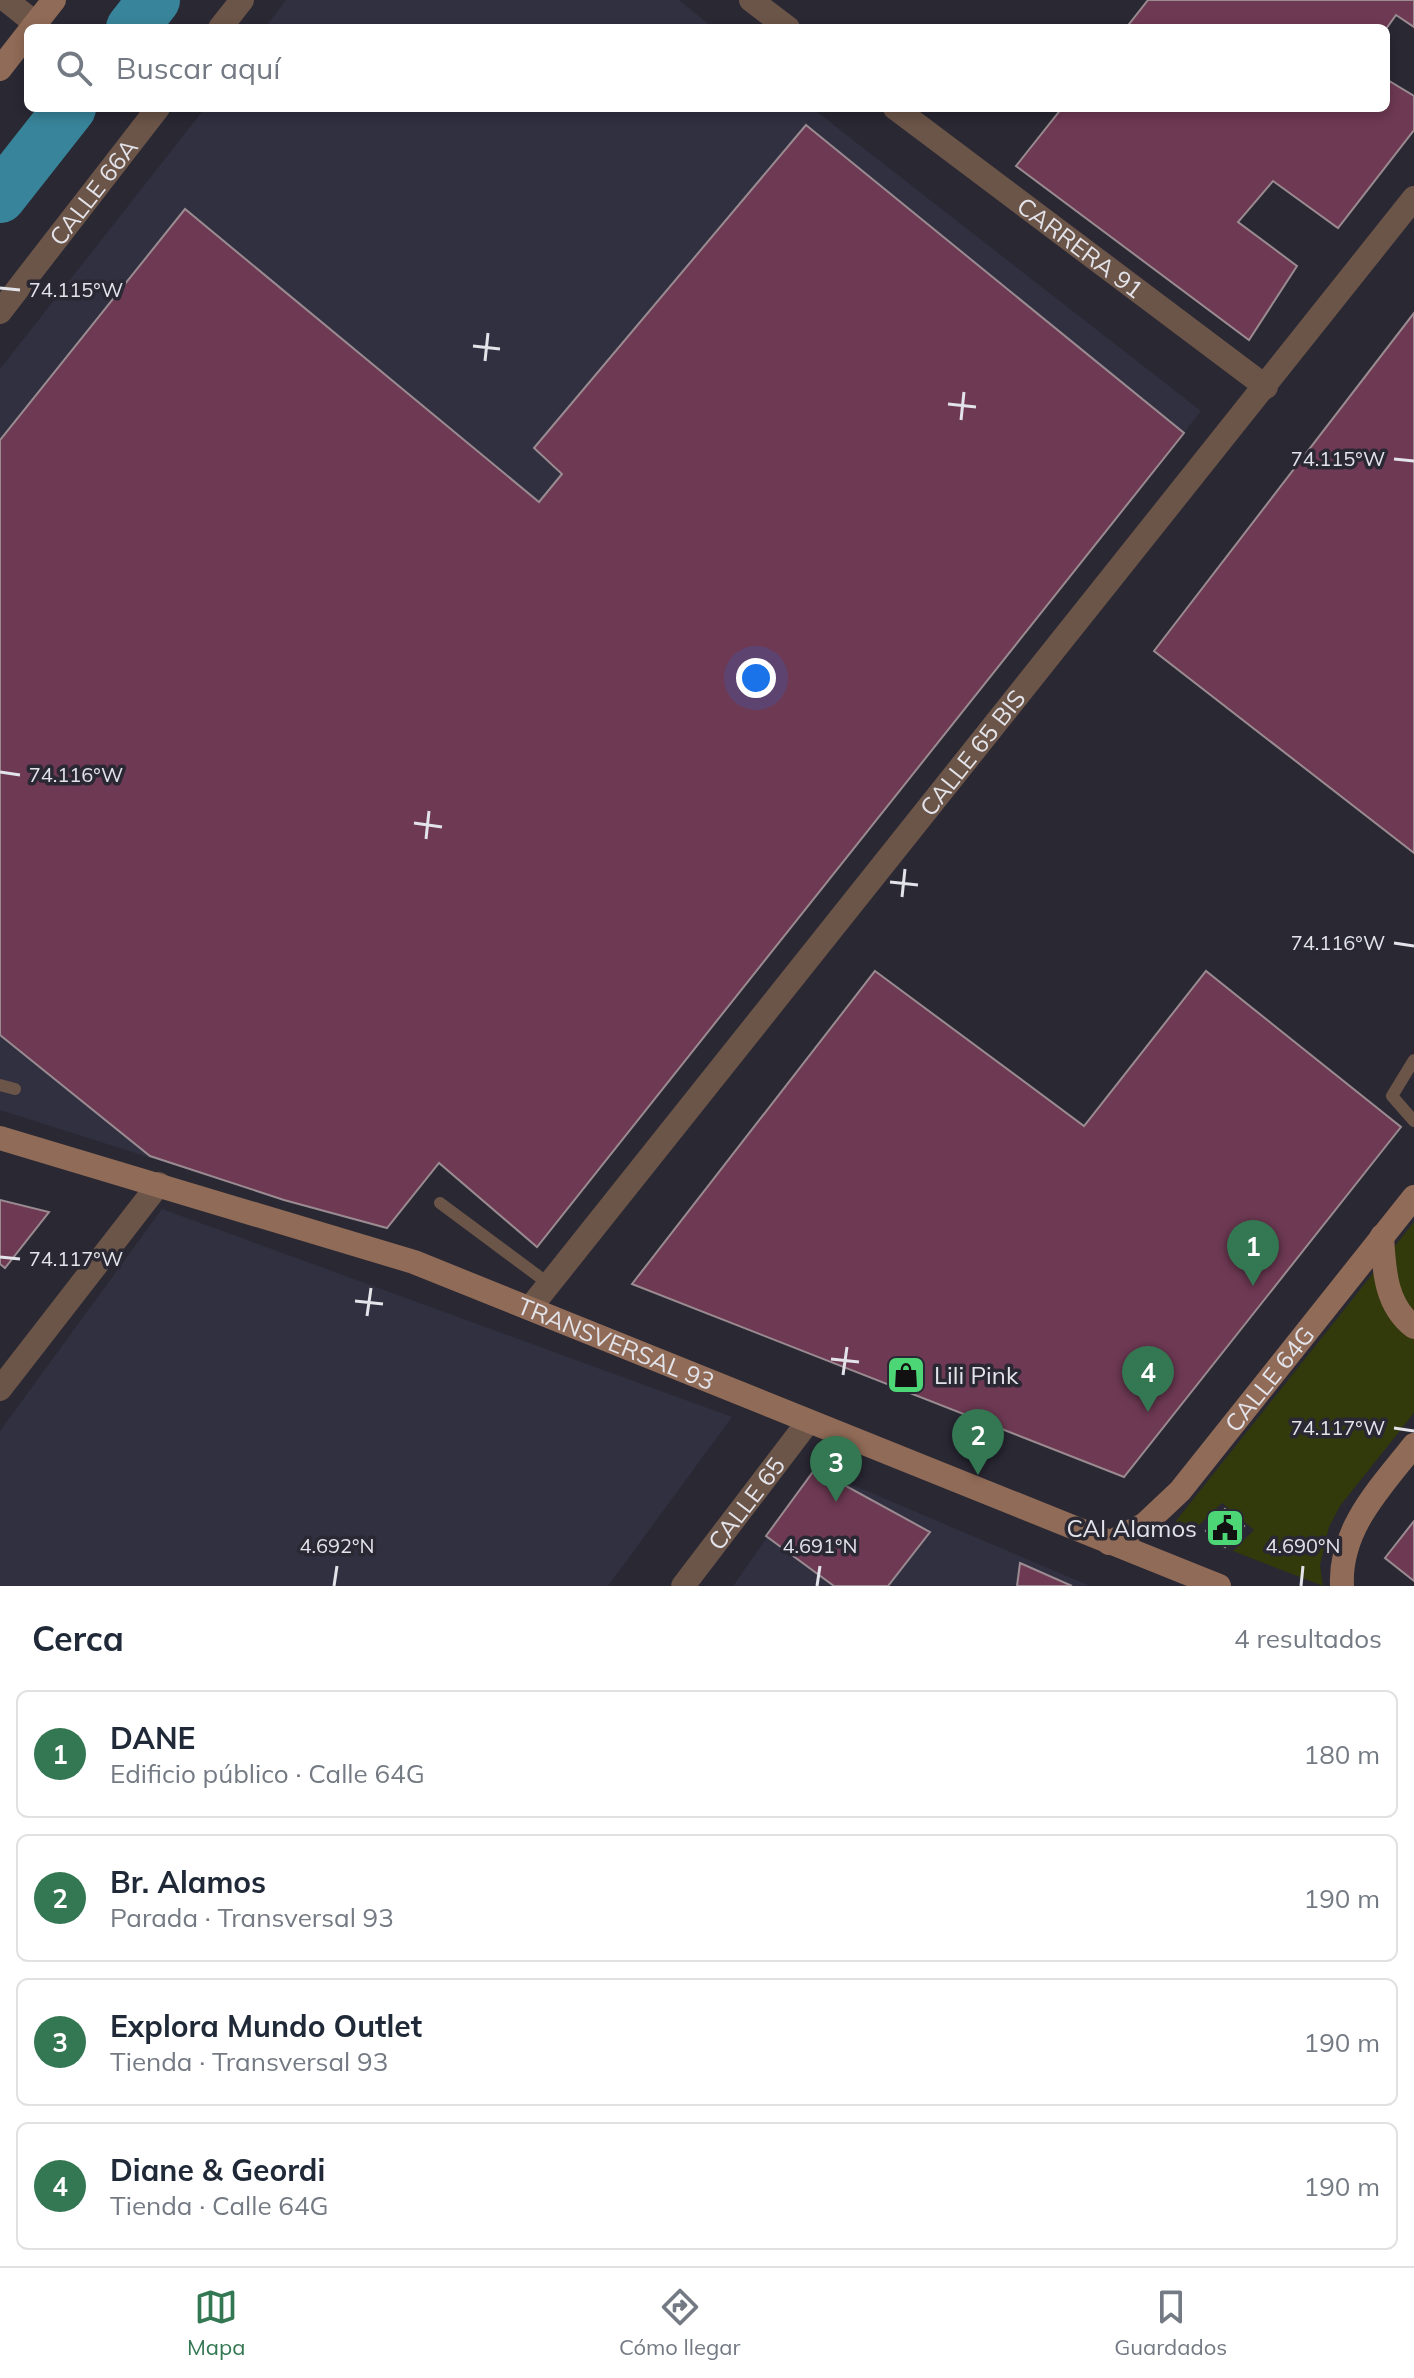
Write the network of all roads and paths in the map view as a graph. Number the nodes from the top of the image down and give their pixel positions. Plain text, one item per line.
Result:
1 (6, 0) edge
2 (54, 0) edge
3 (242, 0) edge
4 (751, 0) edge
5 (28, 24) edge
6 (35, 24) edge
7 (223, 24) edge
8 (783, 24) edge
9 (24, 38) edge
10 (0, 69) edge
11 (155, 112) edge
12 (900, 112) edge
13 (1414, 198) edge
14 (0, 312) edge
15 (1266, 387) junction
16 (1414, 1060) edge
17 (0, 1085) edge
18 (15, 1089) dead end
19 (1414, 1121) edge
20 (0, 1138) edge
21 (159, 1184) junction
22 (1414, 1197) edge
23 (440, 1203) dead end
24 (1382, 1236) junction
25 (549, 1284) junction
26 (530, 1308) junction
27 (1414, 1327) edge
28 (0, 1389) edge
29 (808, 1422) junction
30 (1414, 1445) edge
31 (1109, 1543) junction
32 (683, 1586) edge
33 (1219, 1586) edge
34 (1342, 1586) edge

1 - 5 street
2 - 6 main road
3 - 7 street
4 - 8 street
9 - 10 main road
11 - 14 street, CALLE 66A
12 - 15 street, CARRERA 91
13 - 15 street, CALLE 65 BIS
15 - 25 street, CALLE 65 BIS
16 - 19 lane
17 - 18 lane
20 - 21 main road, TRANSVERSAL 93
21 - 26 main road, TRANSVERSAL 93
21 - 28 street
22 - 24 main road, CALLE 64G
23 - 25 lane
24 - 27 main road
24 - 31 main road, CALLE 64G
25 - 26 street, CALLE 65 BIS
26 - 29 main road, TRANSVERSAL 93
29 - 31 main road, TRANSVERSAL 93
29 - 32 street, CALLE 65
30 - 34 main road
31 - 33 main road, TRANSVERSAL 93

